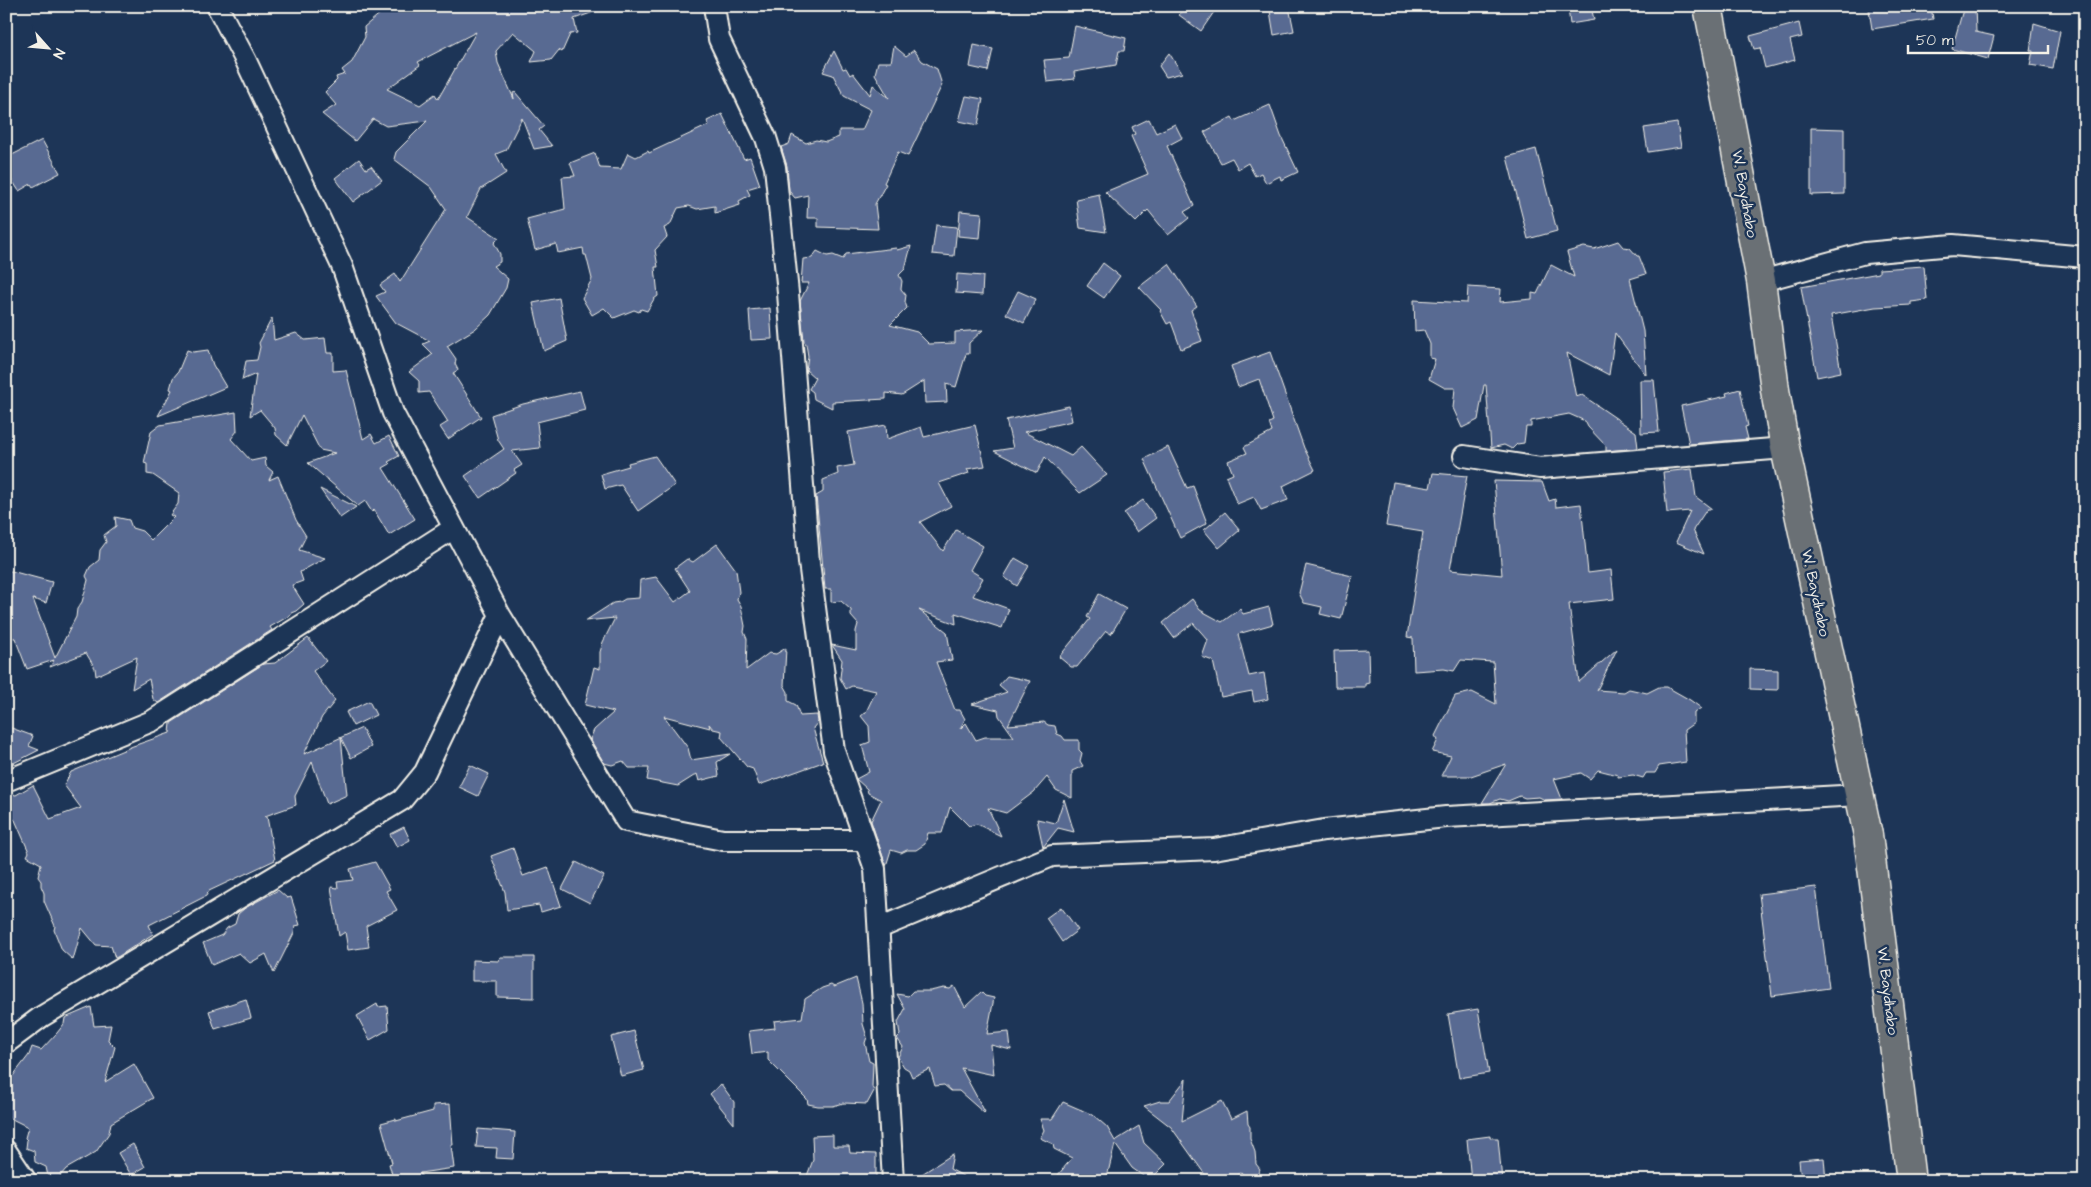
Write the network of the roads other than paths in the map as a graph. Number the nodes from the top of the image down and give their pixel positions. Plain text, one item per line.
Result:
1 (217, 6) edge
2 (714, 6) edge
3 (1708, 6) edge
4 (2085, 257) edge
5 (1761, 281) junction
6 (1785, 448) junction
7 (1464, 456) dead end
8 (454, 528) junction
9 (500, 615) junction
10 (6, 781) edge
11 (1860, 795) junction
12 (865, 840) junction
13 (879, 928) junction
14 (6, 1042) edge
15 (6, 1151) edge
16 (26, 1181) edge
17 (893, 1181) edge
18 (1911, 1181) edge

1 - 8 street
2 - 12 street
3 - 5 main road, W. Baydhabo
4 - 5 street
5 - 6 main road, W. Baydhabo
6 - 7 street
6 - 11 main road, W. Baydhabo
8 - 9 street
8 - 10 street
9 - 12 street
9 - 14 street
11 - 13 street
11 - 18 main road, W. Baydhabo
12 - 13 street
13 - 17 street
15 - 16 street

